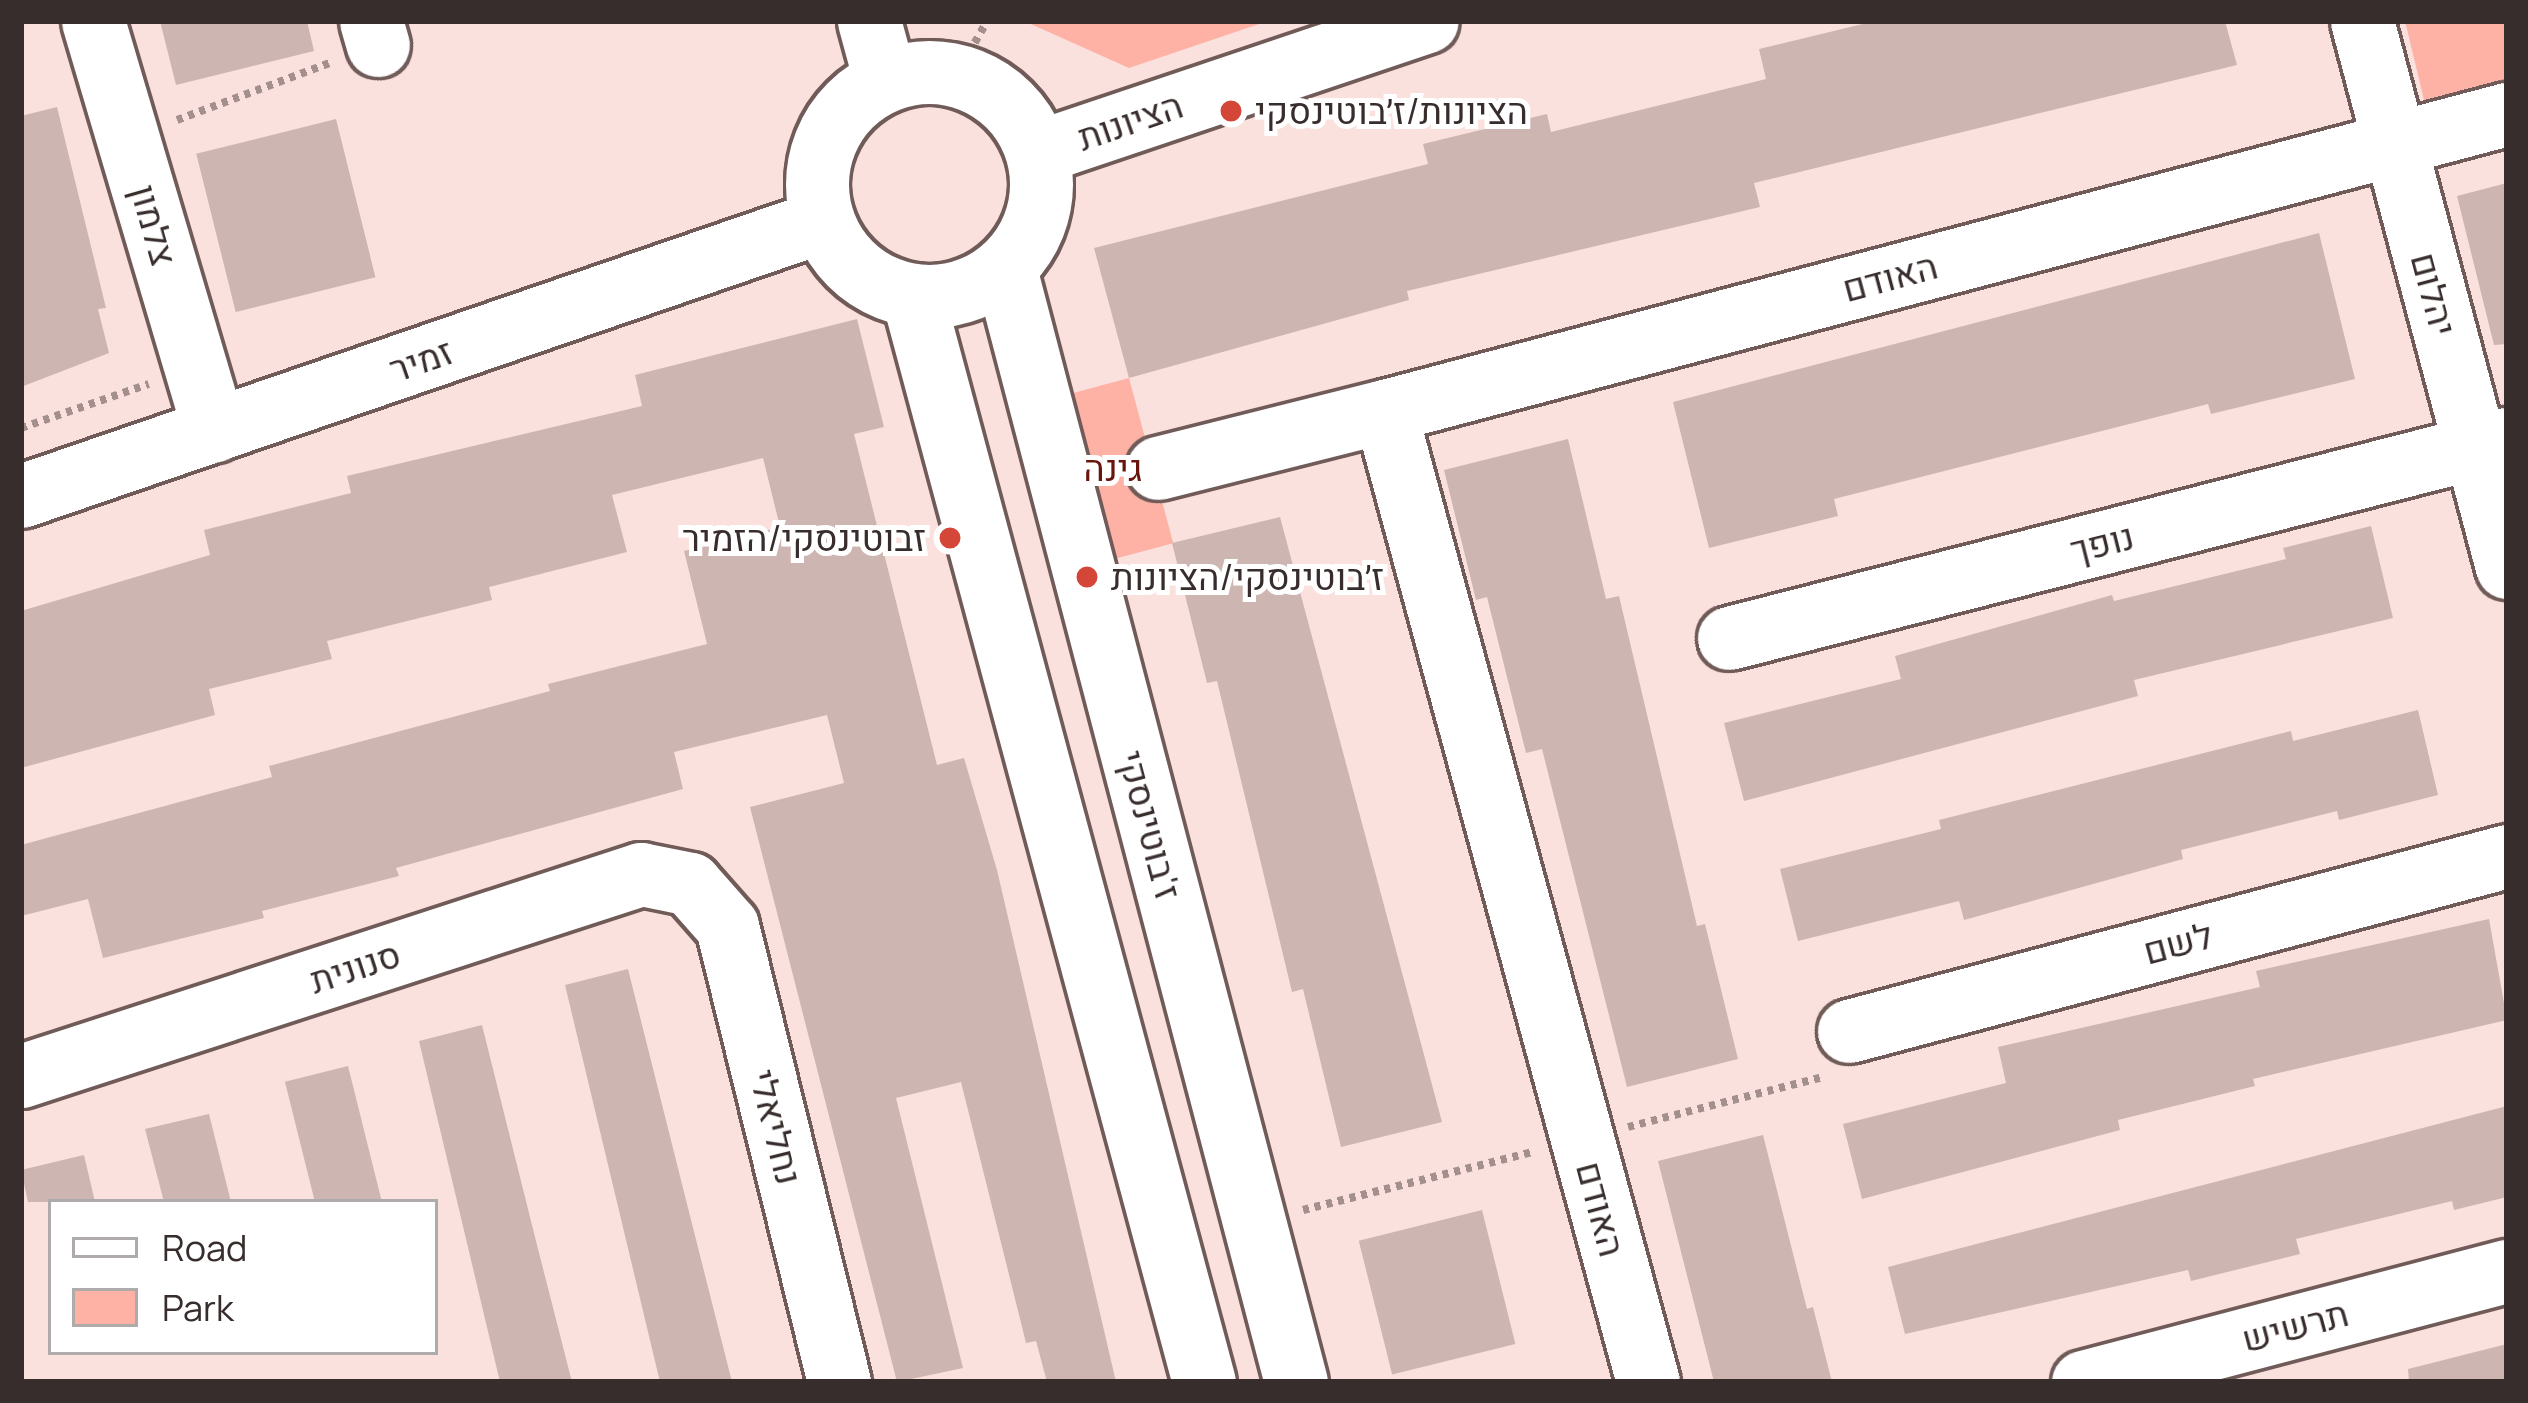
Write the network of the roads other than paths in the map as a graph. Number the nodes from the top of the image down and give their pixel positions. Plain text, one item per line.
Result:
1 (93, 21) edge
2 (1427, 21) edge
3 (2362, 21) edge
4 (972, 48) edge
5 (877, 50) edge
6 (2507, 114) edge
7 (2394, 143) junction
8 (1038, 152) junction
9 (819, 222) junction
10 (1004, 268) junction
11 (913, 297) junction
12 (1385, 411) junction
13 (214, 430) junction
14 (2491, 444) edge
15 (1158, 468) dead end
16 (21, 496) edge
17 (2507, 567) edge
18 (1729, 638) dead end
19 (2507, 856) edge
20 (690, 884) joint
21 (1849, 1031) dead end
22 (21, 1076) edge
23 (2507, 1271) edge
24 (838, 1382) edge
25 (1204, 1382) edge
26 (1296, 1382) edge
27 (1648, 1382) edge
28 (2084, 1382) edge

1 - 13 street, צלמון
2 - 8 street, הציונות
3 - 7 street, יהלום
4 - 5 street
4 - 8 street
5 - 9 street
6 - 7 street, האודם
7 - 12 street, האודם
7 - 14 street, יהלום
8 - 10 street
9 - 11 street
9 - 13 street, זמיר
10 - 11 street
10 - 26 street, ז'בוטינסקי
11 - 25 street
12 - 15 street, האודם
12 - 27 street, האודם
13 - 16 street, זמיר
14 - 17 street, יהלום
14 - 18 street, נופך
19 - 21 street, לשם
20 - 22 street, סנונית
20 - 24 street, נחליאלי
23 - 28 street, תרשיש

